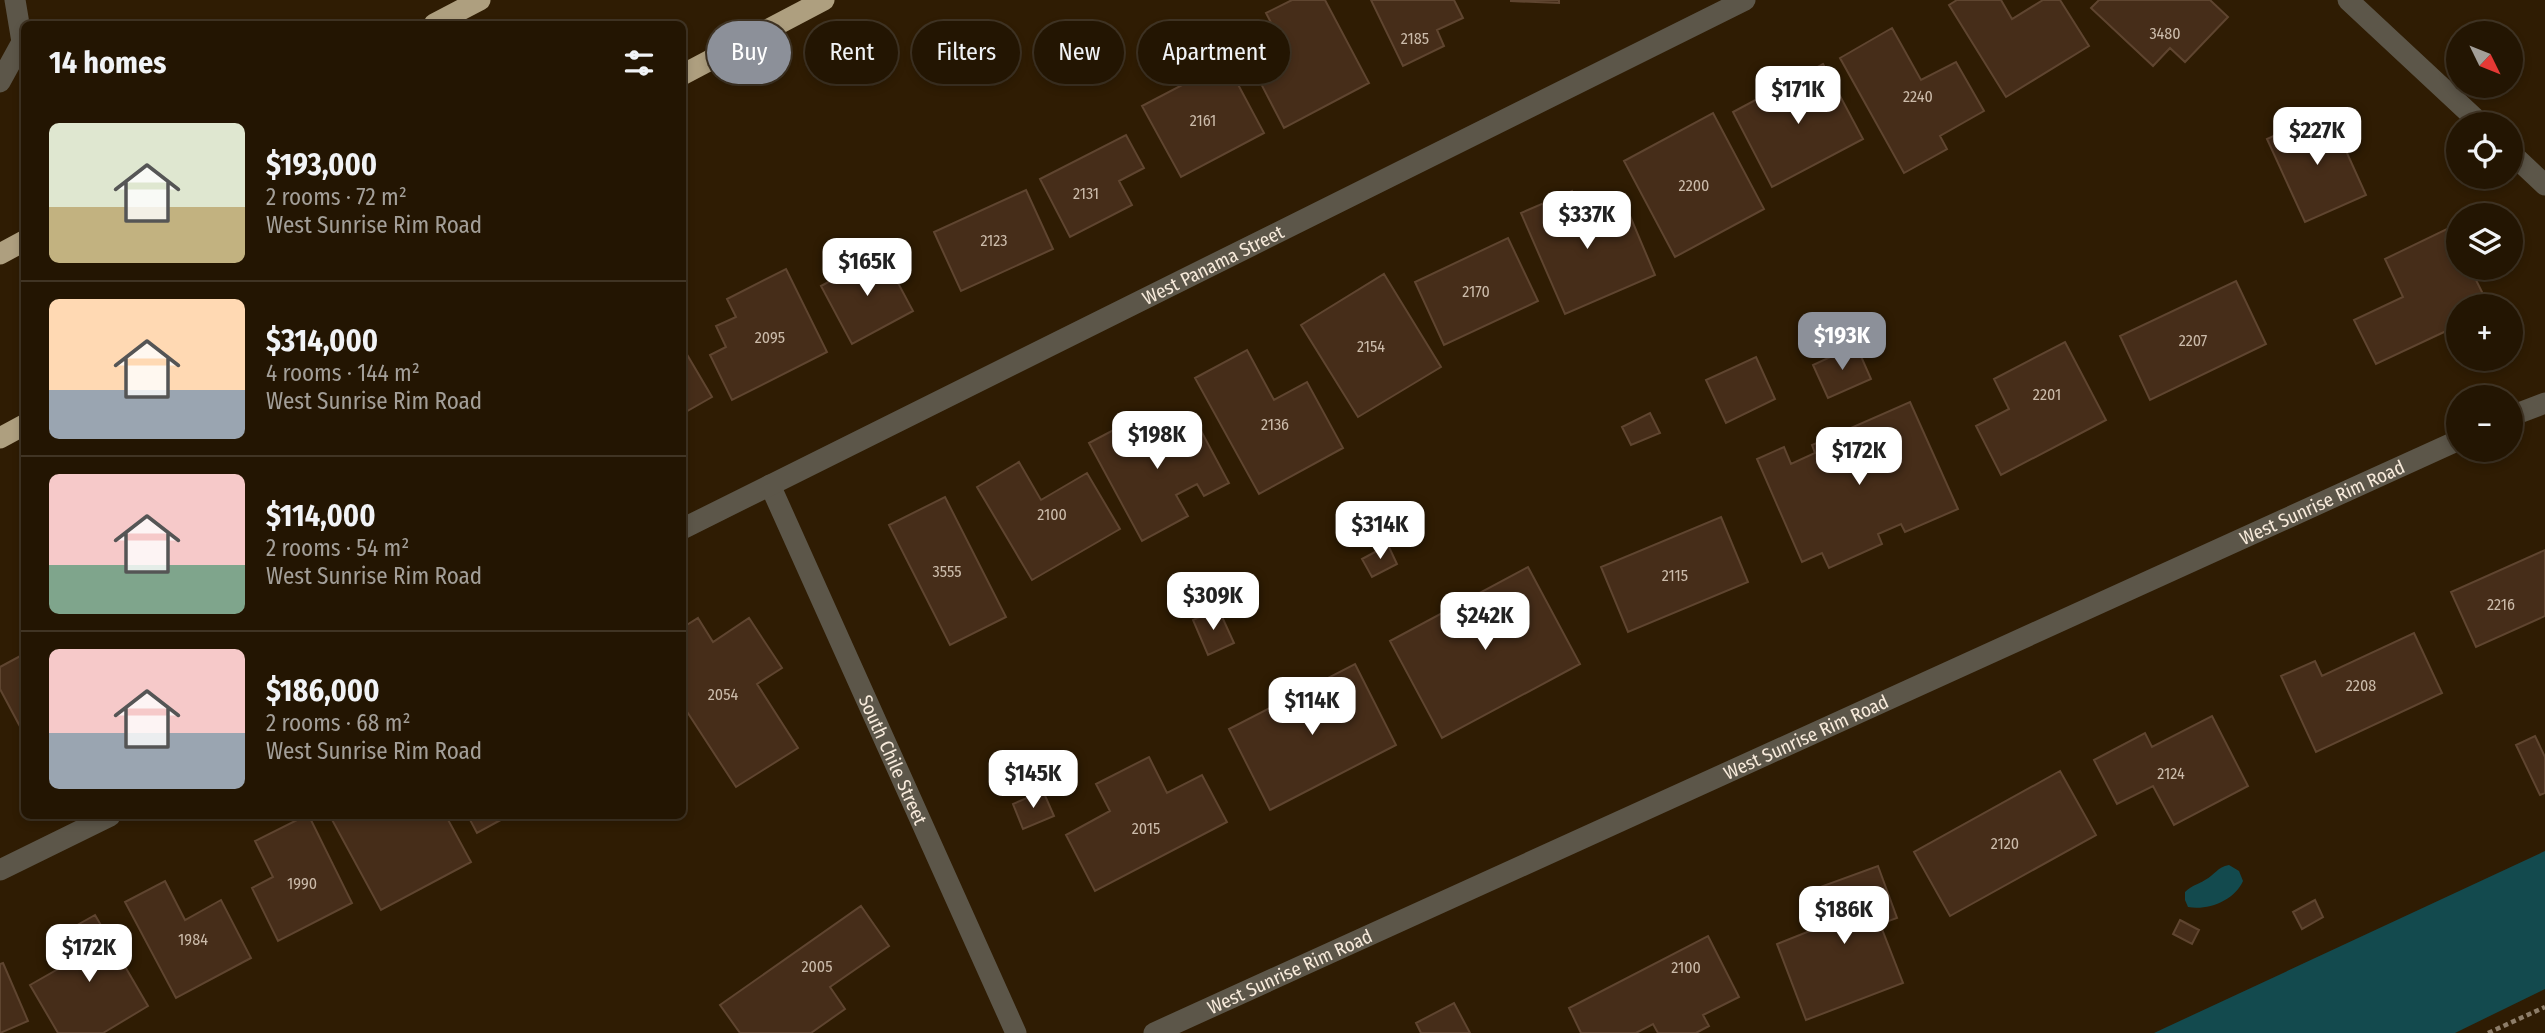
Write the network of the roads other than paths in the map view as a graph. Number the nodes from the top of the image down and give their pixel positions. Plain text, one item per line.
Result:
1 (15, 0) edge
2 (480, 0) edge
3 (824, 0) edge
4 (1745, 0) edge
5 (2348, 0) edge
6 (440, 21) edge
7 (21, 36) edge
8 (21, 44) edge
9 (686, 73) edge
10 (0, 82) edge
11 (2468, 112) edge
12 (2523, 164) edge
13 (2545, 185) edge
14 (21, 243) edge
15 (0, 254) edge
16 (2545, 403) edge
17 (2523, 411) edge
18 (21, 427) edge
19 (0, 438) edge
20 (2446, 446) edge
21 (771, 485) junction
22 (686, 527) edge
23 (104, 819) edge
24 (0, 870) edge
25 (1016, 1033) edge
26 (1154, 1033) edge

1 - 7 street
2 - 6 highway
3 - 9 highway
4 - 21 street, West Panama Street
5 - 11 street
8 - 10 street
12 - 13 street
14 - 15 highway
16 - 17 street
18 - 19 highway
20 - 26 street, West Sunrise Rim Road
21 - 22 street, West Panama Street
21 - 25 street, South Chile Street
23 - 24 street

